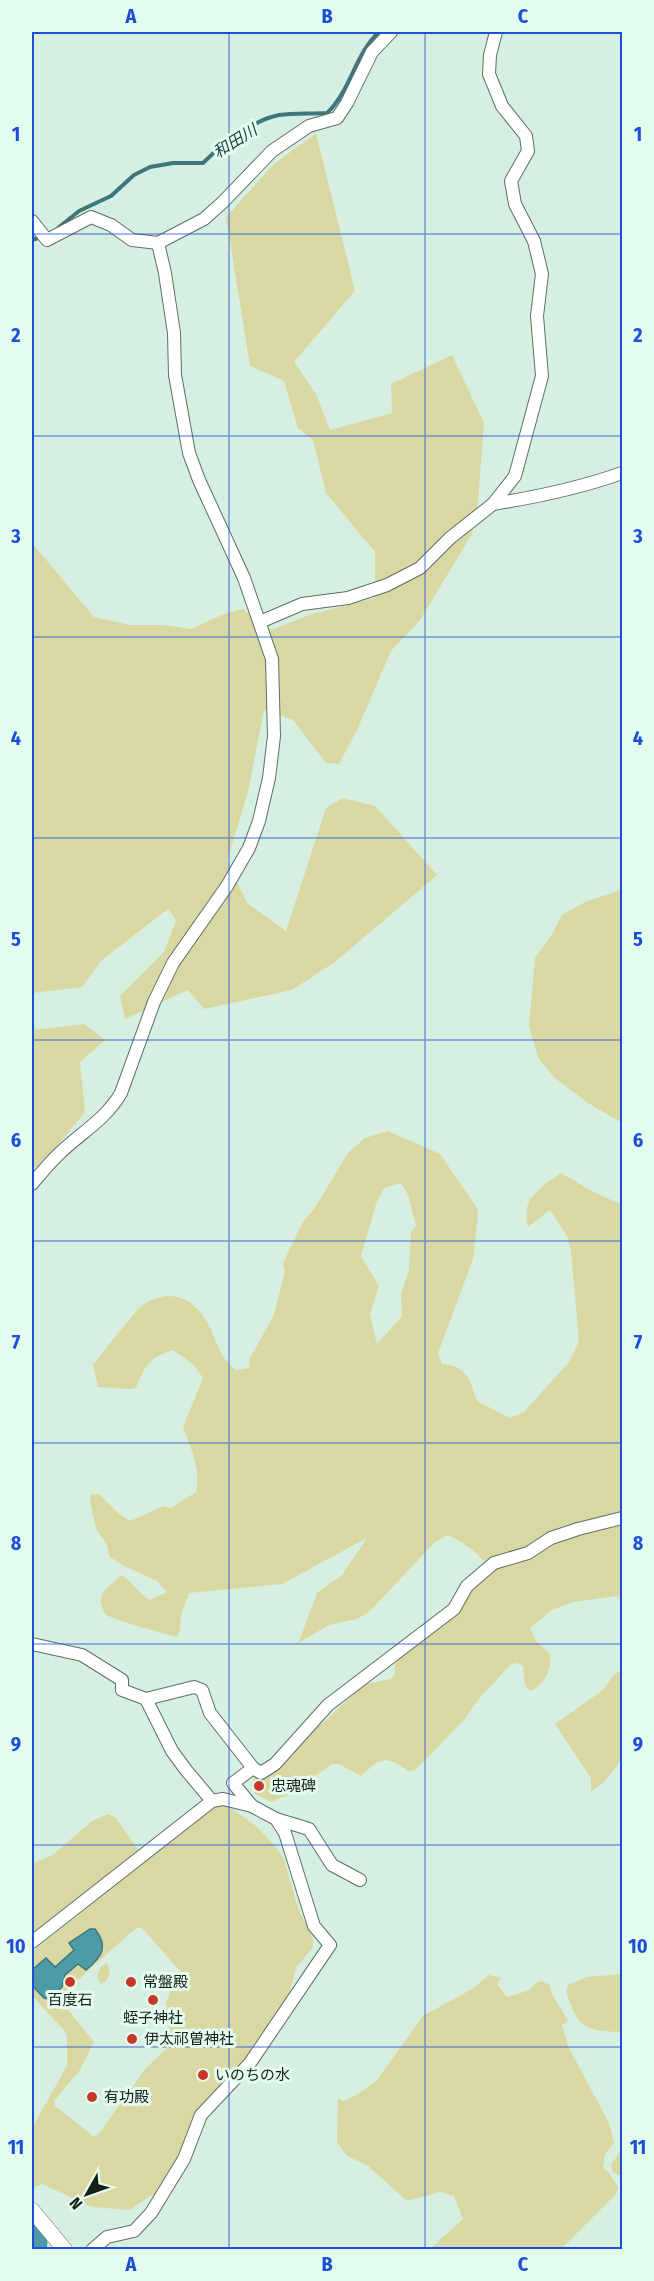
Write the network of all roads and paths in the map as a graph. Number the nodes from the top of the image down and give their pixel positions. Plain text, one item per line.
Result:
1 (391, 32) edge
2 (495, 32) edge
3 (32, 220) edge
4 (158, 243) junction
5 (622, 473) edge
6 (493, 504) junction
7 (260, 622) junction
8 (32, 1184) edge
9 (622, 1518) edge
10 (32, 1644) edge
11 (146, 1699) junction
12 (253, 1768) junction
13 (212, 1801) junction
14 (252, 1806) junction
15 (276, 1819) junction
16 (360, 1880) dead end
17 (32, 1942) edge
18 (32, 2210) edge
19 (64, 2250) edge
20 (92, 2250) edge

1 - 4 street
2 - 6 street
3 - 4 street
4 - 7 street
5 - 6 street
6 - 7 street
7 - 8 street
9 - 12 street
10 - 11 street
11 - 12 street
11 - 13 street
12 - 14 street
13 - 14 street
13 - 17 street
14 - 15 street
15 - 16 street
15 - 20 street
18 - 19 main road

